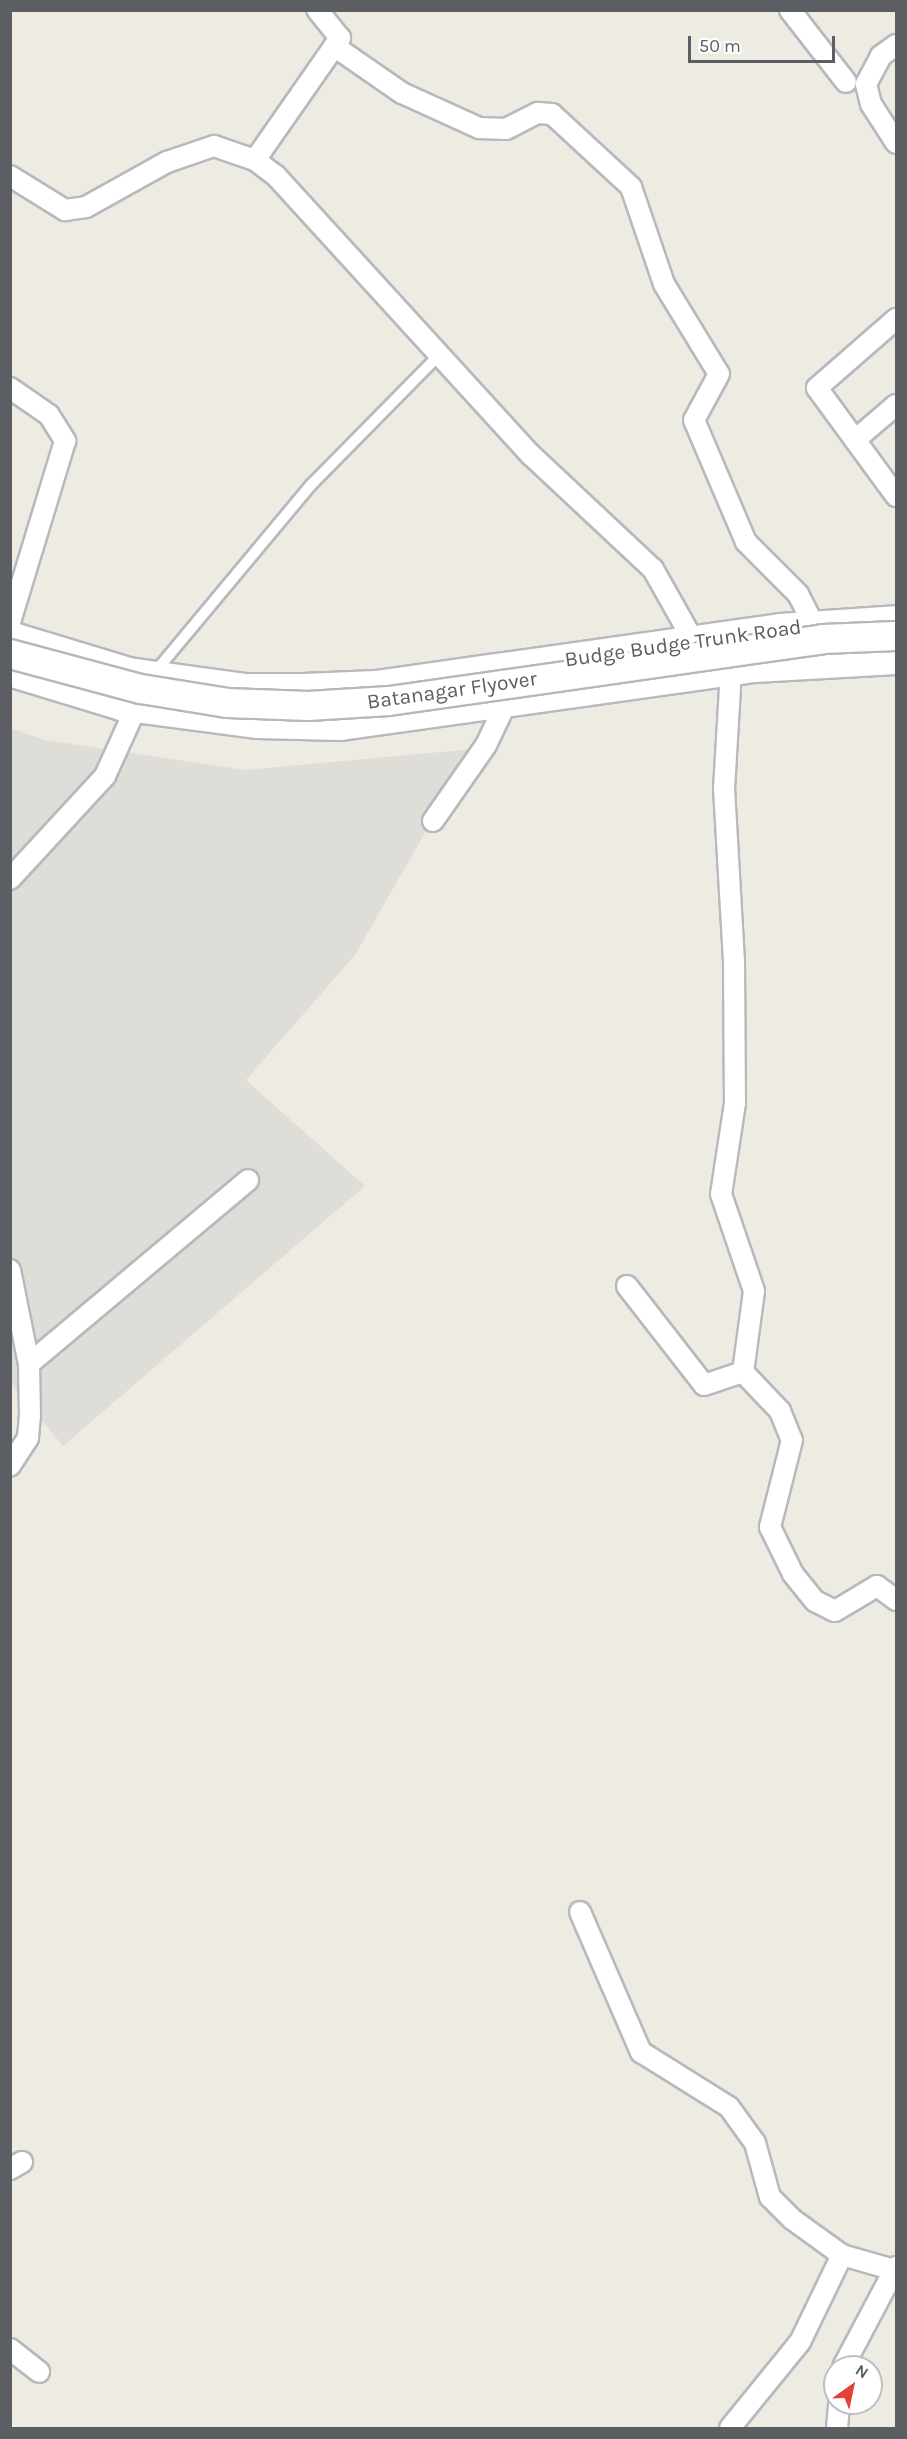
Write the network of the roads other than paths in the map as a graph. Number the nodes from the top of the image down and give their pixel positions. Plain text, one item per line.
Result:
1 (317, 10) edge
2 (790, 10) edge
3 (897, 45) edge
4 (334, 46) junction
5 (846, 82) dead end
6 (897, 143) edge
7 (255, 160) junction
8 (10, 176) edge
9 (897, 319) edge
10 (439, 355) junction
11 (10, 388) edge
12 (897, 405) edge
13 (855, 440) junction
14 (897, 496) edge
15 (897, 620) edge
16 (10, 622) edge
17 (814, 625) junction
18 (10, 636) edge
19 (897, 636) edge
20 (694, 642) junction
21 (10, 654) edge
22 (897, 660) edge
23 (731, 671) junction
24 (10, 672) edge
25 (153, 675) junction
26 (506, 703) junction
27 (135, 708) junction
28 (433, 821) dead end
29 (10, 879) edge
30 (248, 1180) dead end
31 (10, 1270) edge
32 (627, 1286) dead end
33 (29, 1364) junction
34 (743, 1372) junction
35 (10, 1466) edge
36 (897, 1600) edge
37 (580, 1912) dead end
38 (842, 2255) junction
39 (895, 2269) edge
40 (10, 2349) edge
41 (849, 2355) edge
42 (39, 2372) dead end
43 (730, 2428) edge

1 - 4 street
2 - 5 street
3 - 6 street
4 - 7 street
4 - 17 street
7 - 8 street
7 - 10 street
9 - 13 street
10 - 20 street
10 - 25 lane
11 - 16 street
12 - 13 street
13 - 14 street
15 - 17 street, Budge Budge Trunk Road
17 - 20 street, Budge Budge Trunk Road
18 - 25 street, Budge Budge Trunk Road
19 - 21 street, Batanagar Flyover, bridge
20 - 25 street, Budge Budge Trunk Road
22 - 23 street, Budge Budge Trunk Road
23 - 26 street, Budge Budge Trunk Road
23 - 34 street
24 - 27 street, Budge Budge Trunk Road
25 - 27 street
26 - 27 street, Budge Budge Trunk Road
26 - 28 street
27 - 29 street
30 - 33 street
31 - 33 street
32 - 34 street
33 - 35 street
34 - 36 street
37 - 38 street
38 - 39 street
38 - 43 street
39 - 41 street
40 - 42 street

